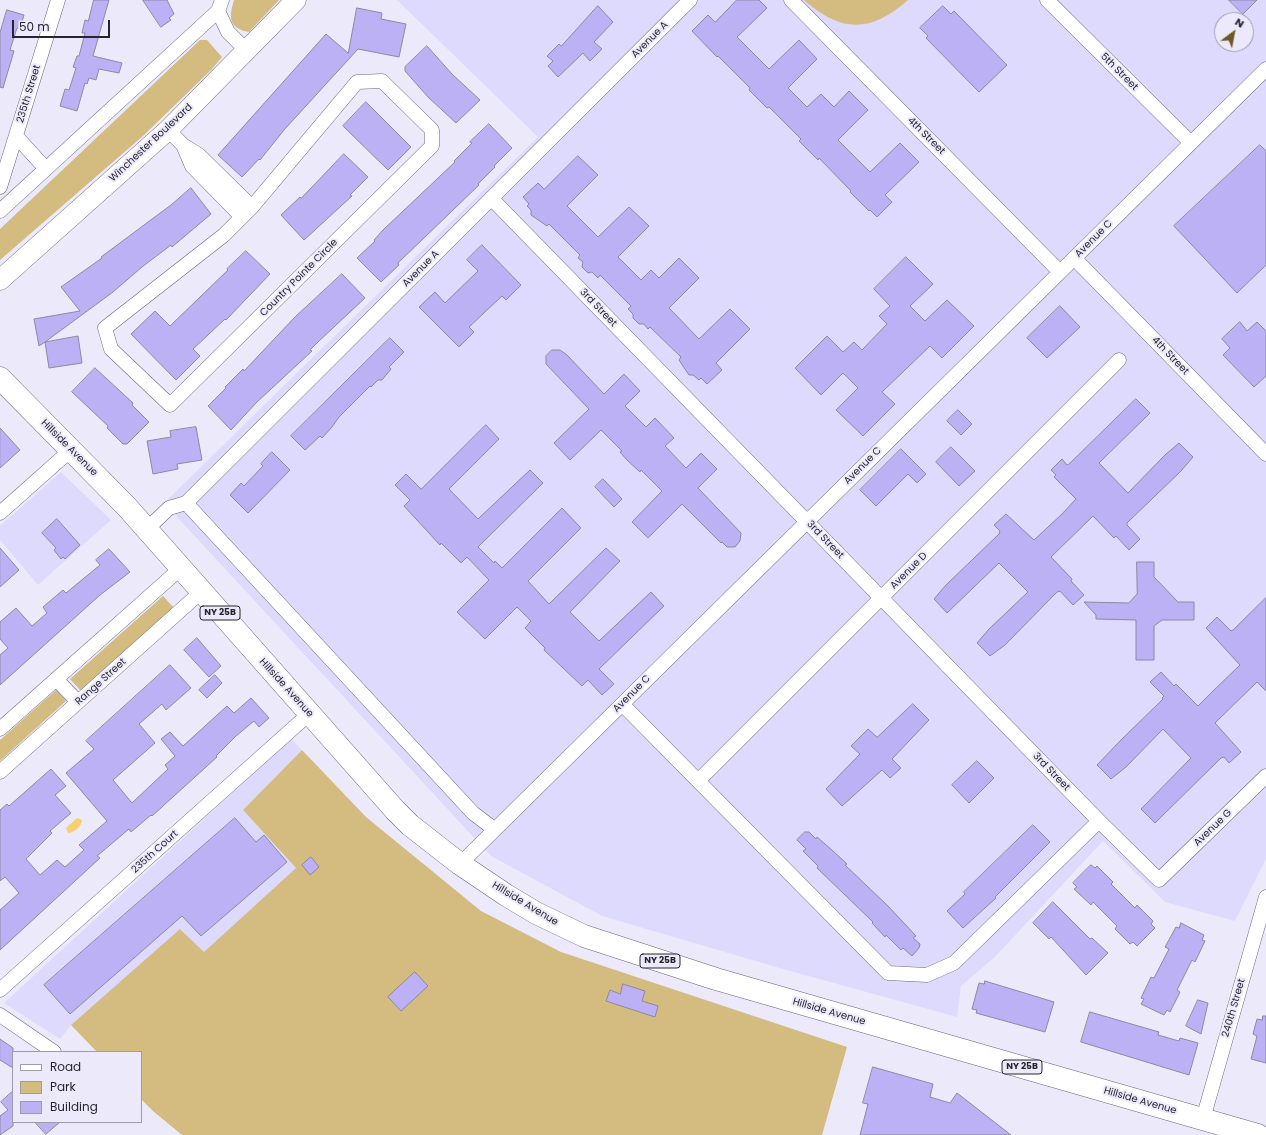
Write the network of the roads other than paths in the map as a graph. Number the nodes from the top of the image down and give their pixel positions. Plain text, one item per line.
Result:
1 (58, 0) edge
2 (296, 0) edge
3 (690, 0) edge
4 (792, 0) edge
5 (1047, 0) edge
6 (220, 6) edge
7 (247, 50) junction
8 (1266, 69) edge
9 (168, 130) junction
10 (16, 136) junction
11 (1191, 143) junction
12 (183, 145) junction
13 (46, 169) junction
14 (0, 187) edge
15 (492, 198) junction
16 (252, 207) junction
17 (0, 211) edge
18 (242, 217) junction
19 (1074, 258) junction
20 (1060, 272) junction
21 (0, 280) edge
22 (1119, 360) dead end
23 (0, 378) edge
24 (72, 450) junction
25 (1266, 454) edge
26 (186, 503) junction
27 (0, 513) edge
28 (807, 522) junction
29 (147, 529) junction
30 (180, 568) junction
31 (201, 592) junction
32 (882, 598) junction
33 (56, 679) junction
34 (78, 702) junction
35 (622, 704) junction
36 (309, 714) junction
37 (0, 729) edge
38 (0, 772) edge
39 (1266, 776) edge
40 (698, 782) junction
41 (1099, 821) junction
42 (494, 829) junction
43 (460, 864) junction
44 (1159, 880) joint
45 (1266, 897) edge
46 (0, 990) edge
47 (0, 1015) edge
48 (53, 1051) edge
49 (1203, 1119) junction
50 (1234, 1132) edge
51 (1258, 1135) edge

1 - 10 street, 235th Street
2 - 7 main road, Winchester Boulevard
3 - 15 street, Avenue A
4 - 20 street, 4th Street
5 - 11 street, 5th Street
6 - 7 street
6 - 13 street
7 - 9 main road, Winchester Boulevard
8 - 11 street, Avenue C
9 - 12 street
9 - 21 main road, Winchester Boulevard
10 - 13 street
10 - 14 street, 235th Street
11 - 19 street, Avenue C
12 - 16 street
12 - 18 street
13 - 17 street
15 - 26 street, Avenue A
15 - 28 street, 3rd Street
16 - 18 street, Country Pointe Circle
16 - 18 street, Country Pointe Circle
19 - 20 street, Avenue C
19 - 25 street, 4th Street
20 - 28 street, Avenue C
22 - 32 street, Avenue D
23 - 24 main road, Hillside Avenue / NY 25B
24 - 27 street
24 - 29 main road, Hillside Avenue / NY 25B
26 - 29 street, Avenue A
26 - 42 street
28 - 32 street, 3rd Street
28 - 35 street, Avenue C
29 - 30 main road, Hillside Avenue / NY 25B
30 - 31 main road, Hillside Avenue / NY 25B
30 - 33 street
31 - 34 street, Range Street
31 - 36 main road, Hillside Avenue / NY 25B
32 - 40 street, Avenue D
32 - 41 street, 3rd Street
33 - 34 street
33 - 37 street
34 - 38 street, Range Street
35 - 40 street
35 - 42 street, Avenue C
36 - 43 main road, Hillside Avenue / NY 25B
36 - 46 street, 235th Court
39 - 44 street, Avenue G
40 - 41 street
41 - 44 street, 3rd Street
42 - 43 street, Avenue C
43 - 49 main road, Hillside Avenue / NY 25B
45 - 49 street, 240th Street
47 - 48 street
49 - 50 main road, Hillside Avenue / NY 25B
50 - 51 main road, Hillside Avenue / NY 25B

